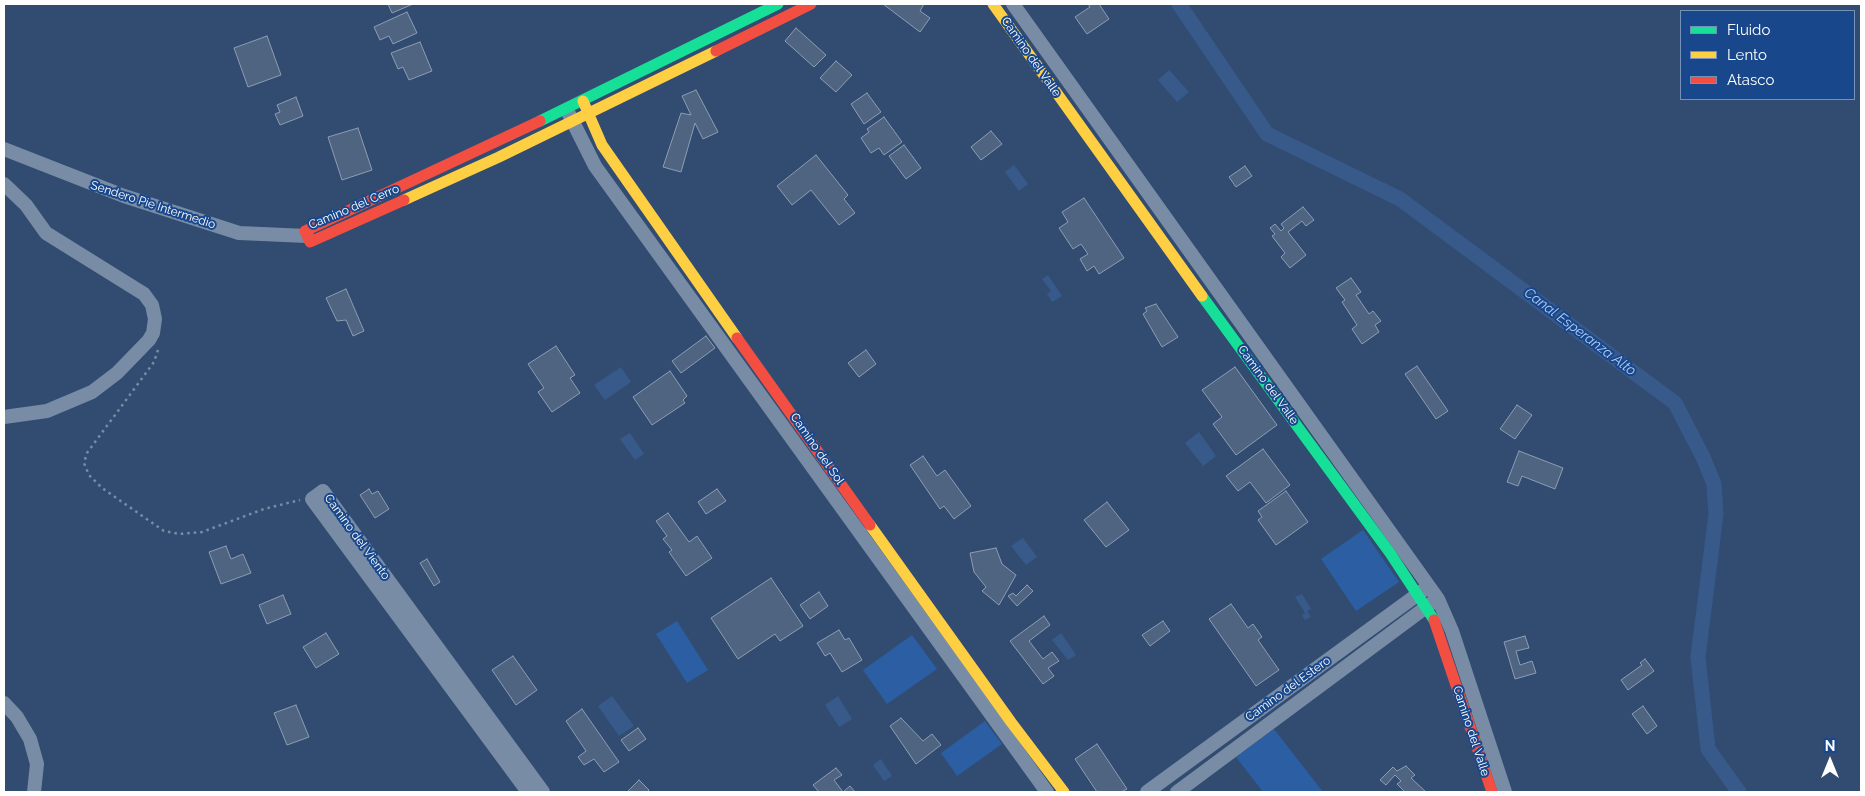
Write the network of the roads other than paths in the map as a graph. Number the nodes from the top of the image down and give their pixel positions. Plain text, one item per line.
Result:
1 (778, 4) edge
2 (811, 4) edge
3 (994, 4) edge
4 (1013, 4) edge
5 (582, 99) junction
6 (565, 107) junction
7 (588, 114) junction
8 (574, 127) junction
9 (4, 150) edge
10 (4, 184) edge
11 (307, 236) junction
12 (4, 417) edge
13 (1429, 586) junction
14 (1418, 594) junction
15 (1432, 603) junction
16 (4, 703) edge
17 (34, 792) edge
18 (528, 792) edge
19 (543, 792) edge
20 (1047, 792) edge
21 (1064, 792) edge
22 (1147, 792) edge
23 (1177, 792) edge
24 (1492, 792) edge
25 (1505, 792) edge

1 - 5 street, Camino del Cerro
2 - 7 street, Camino del Cerro
3 - 14 street, Camino del Valle
4 - 13 street, Camino del Valle
5 - 6 street, Camino del Cerro
5 - 7 street, Camino del Sol
6 - 8 street, Camino del Sol
6 - 11 street, Camino del Cerro
7 - 8 street, Camino del Cerro
7 - 21 street, Camino del Sol
8 - 11 street, Camino del Cerro
8 - 20 street, Camino del Sol
9 - 11 street, Sendero Pie Intermedio
10 - 12 street
13 - 14 street, Camino del Estero
13 - 15 street, Camino del Valle
14 - 15 street, Camino del Valle
14 - 22 street, Camino del Estero
15 - 23 street, Camino del Estero
15 - 24 street, Camino del Valle
15 - 25 street, Camino del Valle
16 - 17 street
18 - 19 street, Camino del Viento

